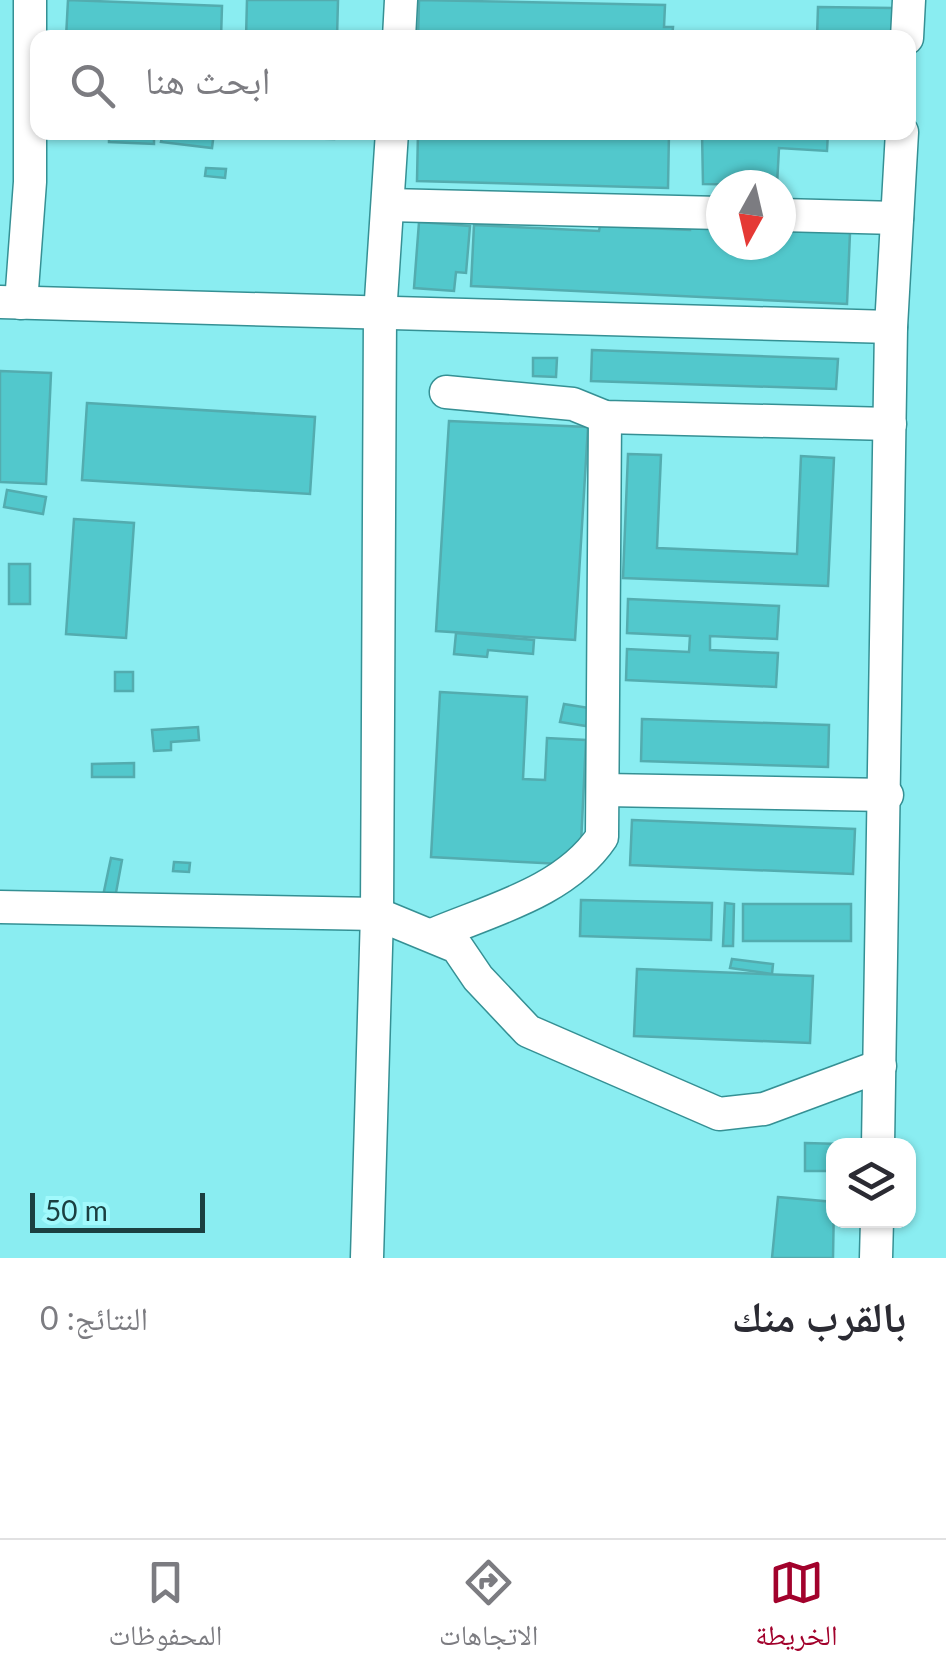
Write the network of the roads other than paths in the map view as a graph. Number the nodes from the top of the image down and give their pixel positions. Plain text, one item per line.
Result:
1 (30, 0) edge
2 (401, 0) edge
3 (910, 0) edge
4 (399, 30) edge
5 (908, 30) edge
6 (392, 140) edge
7 (902, 140) edge
8 (388, 205) junction
9 (706, 213) edge
10 (796, 215) edge
11 (897, 218) junction
12 (10, 302) edge
13 (380, 315) junction
14 (891, 327) junction
15 (446, 392) dead end
16 (605, 418) junction
17 (890, 424) junction
18 (604, 790) junction
19 (887, 795) junction
20 (0, 908) edge
21 (377, 914) junction
22 (432, 935) junction
23 (880, 1066) junction
24 (878, 1138) edge
25 (876, 1228) edge
26 (367, 1258) edge
27 (876, 1258) edge

1 - 12 lane
2 - 4 lane
3 - 5 lane
6 - 8 lane
7 - 11 lane
8 - 9 lane
8 - 13 lane
10 - 11 lane
11 - 14 lane
12 - 13 lane
13 - 14 lane
13 - 21 lane
14 - 17 lane
15 - 16 lane
16 - 17 lane
16 - 18 lane
17 - 19 lane
18 - 19 lane
18 - 22 lane
19 - 23 lane
20 - 21 lane
21 - 22 lane
21 - 26 lane
22 - 23 lane
23 - 24 lane
25 - 27 lane

